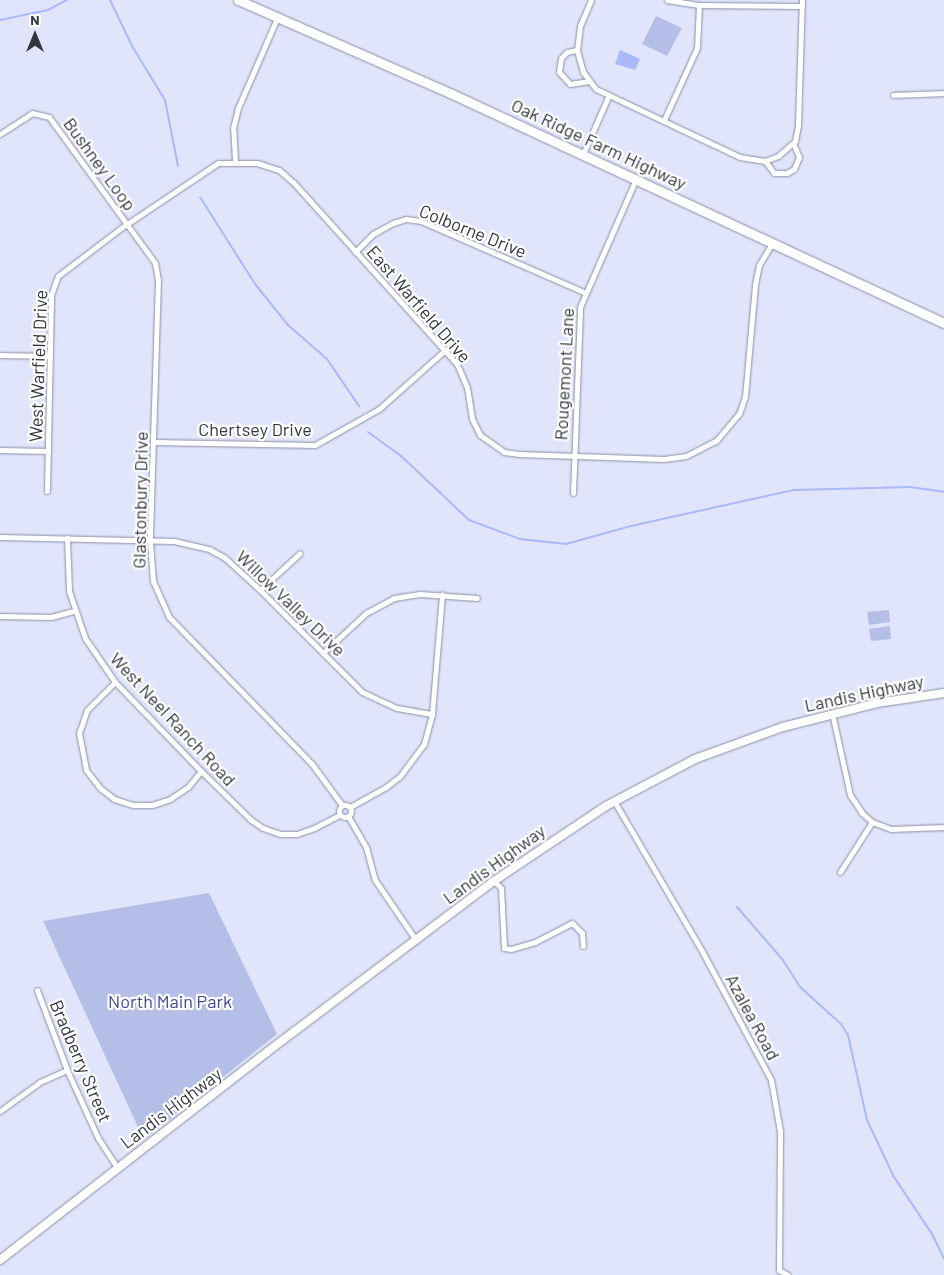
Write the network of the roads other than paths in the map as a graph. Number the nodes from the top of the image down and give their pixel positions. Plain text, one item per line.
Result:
1 (238, 0) edge
2 (591, 0) edge
3 (666, 0) edge
4 (802, 3) edge
5 (699, 5) junction
6 (278, 16) junction
7 (577, 50) junction
8 (588, 82) junction
9 (944, 93) edge
10 (893, 95) dead end
11 (608, 97) junction
12 (664, 120) junction
13 (0, 134) edge
14 (793, 143) junction
15 (583, 154) junction
16 (235, 161) junction
17 (765, 161) junction
18 (637, 179) junction
19 (127, 224) junction
20 (772, 243) junction
21 (355, 252) junction
22 (586, 293) junction
23 (944, 322) edge
24 (444, 350) junction
25 (0, 355) edge
26 (50, 356) junction
27 (154, 442) junction
28 (0, 450) edge
29 (48, 451) junction
30 (574, 455) junction
31 (46, 491) dead end
32 (573, 493) dead end
33 (0, 536) edge
34 (67, 538) junction
35 (150, 540) junction
36 (300, 553) dead end
37 (260, 590) junction
38 (442, 594) junction
39 (478, 598) dead end
40 (74, 611) junction
41 (0, 616) edge
42 (323, 653) junction
43 (115, 682) junction
44 (944, 693) edge
45 (832, 713) junction
46 (432, 714) junction
47 (202, 771) junction
48 (614, 801) junction
49 (342, 805) junction
50 (350, 807) junction
51 (340, 815) junction
52 (348, 816) junction
53 (872, 822) junction
54 (944, 827) edge
55 (840, 872) dead end
56 (494, 881) junction
57 (416, 940) junction
58 (584, 946) dead end
59 (38, 990) dead end
60 (67, 1070) junction
61 (0, 1103) edge
62 (2, 1110) edge
63 (117, 1167) junction
64 (0, 1260) edge
65 (788, 1275) edge

1 - 6 main road, Oak Ridge Farm Highway
2 - 7 street
3 - 5 street
4 - 5 street
4 - 14 street
5 - 12 street
6 - 15 main road, Oak Ridge Farm Highway
6 - 16 street
7 - 8 street
7 - 8 street
8 - 11 street
9 - 10 street
11 - 12 street
11 - 15 street
12 - 17 street
13 - 19 street, Bushney Loop
14 - 17 street
14 - 17 street
15 - 18 main road, Oak Ridge Farm Highway
16 - 19 street, West Warfield Drive
16 - 21 street, East Warfield Drive
18 - 20 main road, Oak Ridge Farm Highway
18 - 22 street, Rougemont Lane
19 - 26 street, West Warfield Drive
19 - 27 street, Glastonbury Drive
20 - 23 main road, Oak Ridge Farm Highway
20 - 30 street, East Warfield Drive
21 - 22 street, Colborne Drive
21 - 24 street, East Warfield Drive
22 - 30 street, Rougemont Lane
24 - 27 street, Chertsey Drive
24 - 30 street, East Warfield Drive
25 - 26 street
26 - 29 street, West Warfield Drive
27 - 35 street, Glastonbury Drive
28 - 29 street
29 - 31 street, West Warfield Drive
30 - 32 street, Rougemont Lane
33 - 34 street, Willow Valley Drive
34 - 35 street, Willow Valley Drive
34 - 40 street, West Neel Ranch Road
35 - 37 street, Willow Valley Drive
35 - 49 street, Glastonbury Drive
36 - 37 street
37 - 42 street, Willow Valley Drive
38 - 39 street
38 - 42 street
38 - 46 street
40 - 41 street
40 - 43 street, West Neel Ranch Road
42 - 46 street, Willow Valley Drive
43 - 47 street, West Neel Ranch Road
43 - 47 street
44 - 45 main road, Landis Highway
45 - 48 main road, Landis Highway
45 - 53 street
46 - 50 street
47 - 51 street, West Neel Ranch Road
48 - 56 main road, Landis Highway
48 - 65 street, Azalea Road
49 - 50 street
49 - 51 street
50 - 52 street
51 - 52 street
52 - 57 street
53 - 54 street
53 - 55 street
56 - 57 main road, Landis Highway
56 - 58 street
57 - 63 main road, Landis Highway
59 - 60 street, Bradberry Street
60 - 62 street
60 - 63 street, Bradberry Street
61 - 62 street
63 - 64 main road, Landis Highway

